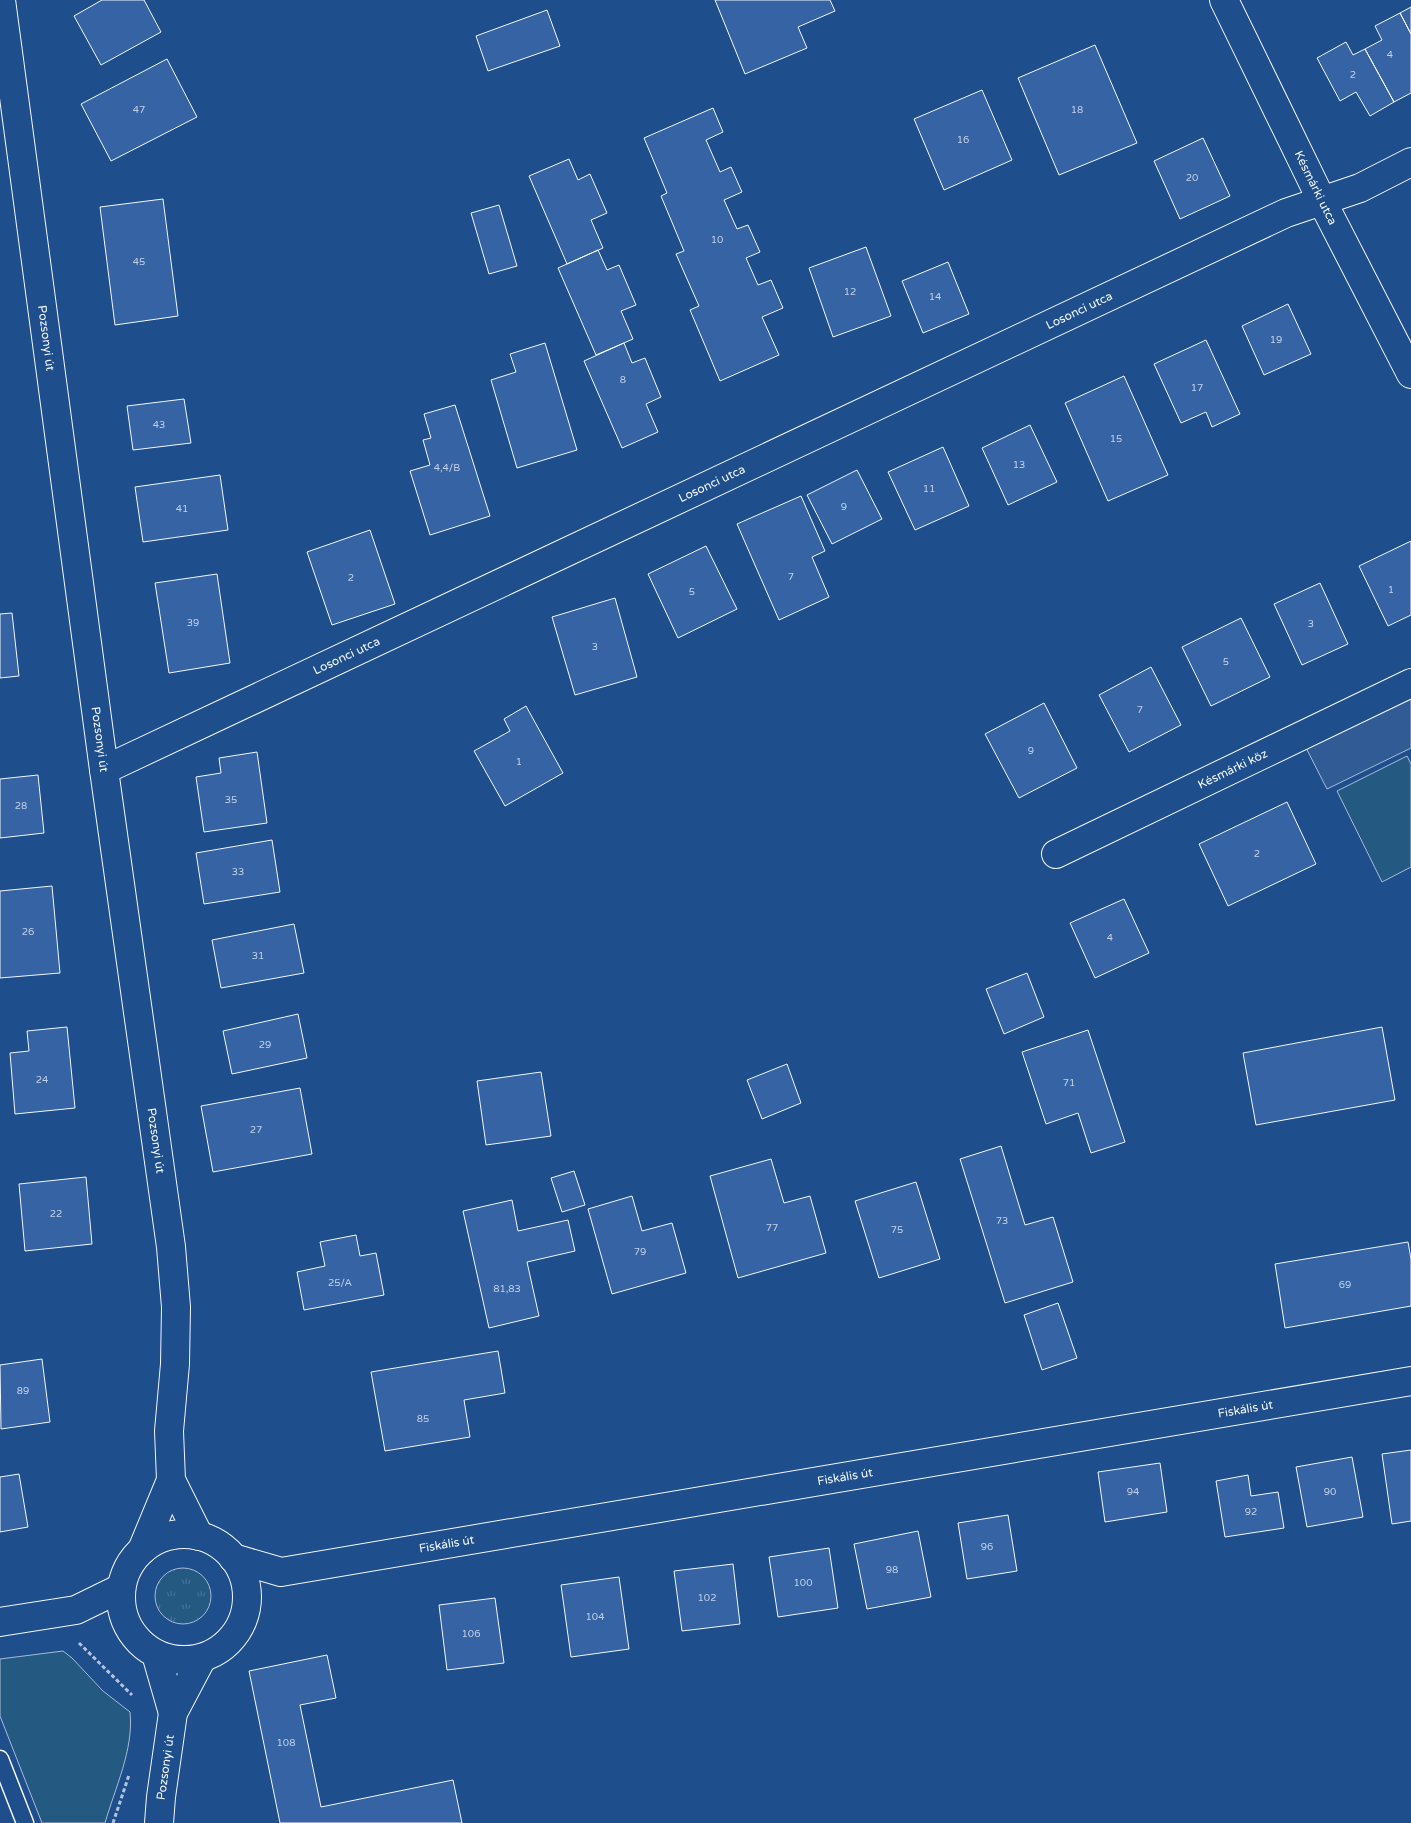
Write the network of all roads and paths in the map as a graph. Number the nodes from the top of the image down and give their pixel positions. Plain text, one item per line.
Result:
1 (1, 0) edge
2 (1224, 0) edge
3 (1411, 162) edge
4 (1322, 201) junction
5 (1411, 374) edge
6 (1411, 683) edge
7 (104, 770) junction
8 (1056, 854) dead end
9 (1411, 1381) edge
10 (171, 1480) junction
11 (199, 1536) junction
12 (142, 1550) junction
13 (233, 1558) junction
14 (281, 1572) junction
15 (121, 1588) junction
16 (246, 1608) junction
17 (76, 1610) junction
18 (0, 1622) edge
19 (128, 1627) junction
20 (72, 1642) dead end
21 (156, 1654) junction
22 (202, 1658) junction
23 (137, 1700) dead end
24 (173, 1713) junction
25 (0, 1759) edge
26 (130, 1771) dead end
27 (25, 1823) edge
28 (114, 1823) edge
29 (159, 1823) edge

1 - 7 street, Pozsonyi út
2 - 4 street, Késmárki utca
3 - 4 street, Losonci utca
4 - 5 street, Késmárki utca
4 - 7 street, Losonci utca
6 - 8 street, Késmárki köz
7 - 10 street, Pozsonyi út
9 - 14 street, Fiskális út
10 - 11 street, Pozsonyi út
10 - 12 street, Pozsonyi út
11 - 12 street
11 - 13 street
12 - 15 street
13 - 14 street, Fiskális út
13 - 16 street
14 - 16 street
15 - 17 street
15 - 19 street
16 - 22 street
17 - 18 street
17 - 19 street
19 - 21 street
20 - 23 path
21 - 22 street
21 - 24 street, Pozsonyi út
22 - 24 street, Pozsonyi út
24 - 29 street, Pozsonyi út
25 - 27 lane
26 - 28 path

